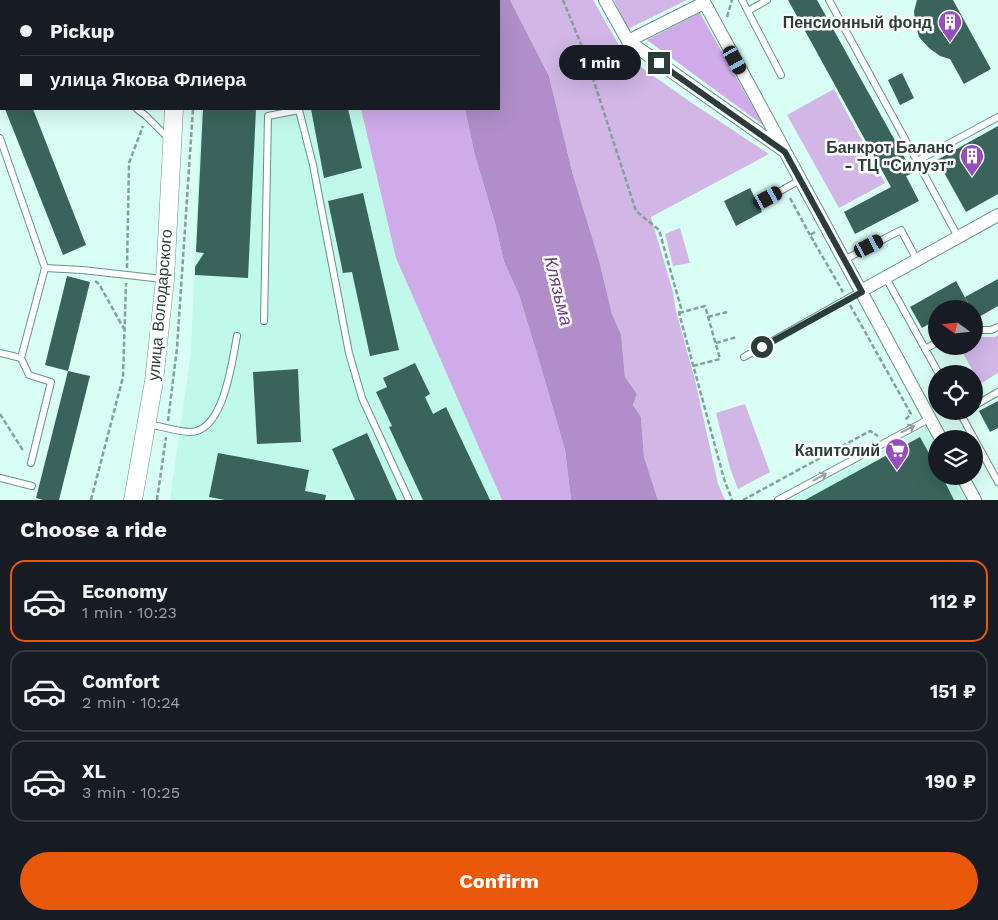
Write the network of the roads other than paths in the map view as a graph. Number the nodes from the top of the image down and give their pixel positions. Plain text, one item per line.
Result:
1 (605, 0) edge
2 (742, 0) edge
3 (767, 0) edge
4 (829, 0) edge
5 (706, 1) edge
6 (748, 11) junction
7 (628, 41) junction
8 (781, 74) dead end
9 (137, 110) edge
10 (174, 110) edge
11 (998, 116) edge
12 (0, 138) edge
13 (172, 143) junction
14 (785, 152) junction
15 (917, 161) junction
16 (800, 180) junction
17 (768, 198) dead end
18 (998, 215) edge
19 (958, 237) junction
20 (844, 260) junction
21 (917, 260) junction
22 (45, 268) junction
23 (886, 278) junction
24 (165, 279) junction
25 (862, 292) junction
26 (264, 321) dead end
27 (998, 327) edge
28 (983, 330) edge
29 (237, 336) dead end
30 (928, 347) edge
31 (925, 349) junction
32 (0, 353) edge
33 (744, 357) dead end
34 (21, 358) junction
35 (934, 365) edge
36 (998, 392) edge
37 (983, 401) edge
38 (928, 416) edge
39 (928, 419) edge
40 (965, 420) edge
41 (147, 423) junction
42 (31, 463) road end
43 (998, 464) edge
44 (990, 467) junction
45 (0, 479) edge
46 (998, 482) edge
47 (967, 485) edge
48 (32, 486) dead end
49 (133, 500) edge
50 (409, 500) edge
51 (778, 500) edge
52 (975, 500) edge

1 - 7 street
2 - 6 lane
3 - 6 lane
4 - 15 lane
5 - 7 street
5 - 14 street
6 - 8 lane
7 - 14 street
9 - 13 lane
10 - 13 main road, улица Володарского
11 - 15 lane
12 - 22 lane
13 - 24 main road, улица Володарского
14 - 16 street
15 - 19 lane
16 - 17 lane
16 - 20 street
18 - 19 street
19 - 21 street
20 - 21 lane
20 - 25 street
21 - 23 street
22 - 24 lane
22 - 34 lane
23 - 25 street
23 - 31 lane
24 - 41 main road, улица Володарского
25 - 33 lane
25 - 38 street
26 - 50 lane
27 - 28 lane
29 - 41 lane
30 - 31 lane
31 - 35 lane
32 - 34 lane
34 - 42 lane
36 - 37 lane
51 -> 39 lane
40 - 44 lane
41 - 49 main road, улица Володарского
43 - 44 lane
44 - 46 lane
45 - 48 lane
47 - 52 street

